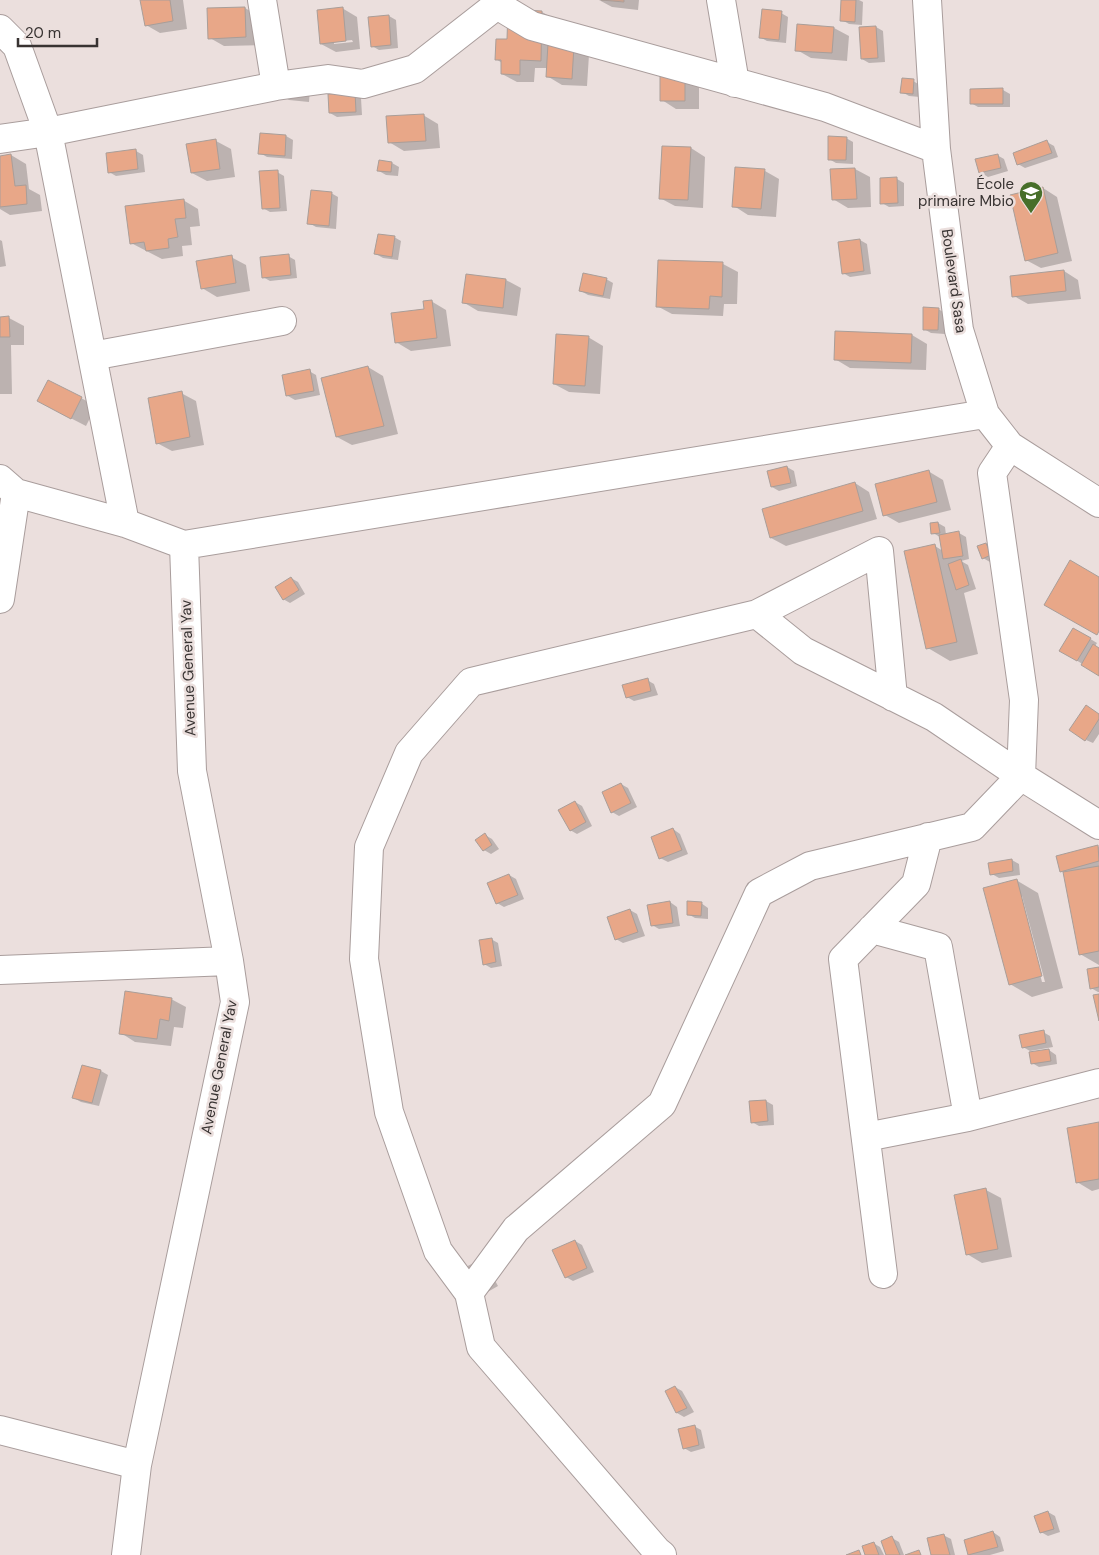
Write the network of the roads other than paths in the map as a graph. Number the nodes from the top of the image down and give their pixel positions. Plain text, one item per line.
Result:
1 (262, 0) edge
2 (721, 0) edge
3 (928, 0) edge
4 (497, 2) edge
5 (0, 29) edge
6 (735, 82) junction
7 (276, 86) junction
8 (48, 132) junction
9 (0, 139) edge
10 (936, 149) junction
11 (282, 321) dead end
12 (92, 356) junction
13 (985, 414) junction
14 (1010, 446) junction
15 (8, 486) edge
16 (1099, 502) edge
17 (125, 523) junction
18 (184, 545) junction
19 (0, 599) edge
20 (757, 614) junction
21 (893, 697) junction
22 (1021, 776) junction
23 (1099, 825) edge
24 (928, 837) junction
25 (872, 929) junction
26 (229, 961) junction
27 (0, 970) edge
28 (1099, 1083) edge
29 (968, 1117) junction
30 (866, 1138) junction
31 (883, 1274) dead end
32 (469, 1293) junction
33 (0, 1430) edge
34 (137, 1465) junction
35 (126, 1555) edge
36 (662, 1555) edge

1 - 7 street
2 - 6 street
3 - 10 street, Boulevard Sasa
4 - 6 street
4 - 7 street
5 - 8 street
6 - 10 street
7 - 8 street
8 - 9 street
8 - 12 street
10 - 13 street, Boulevard Sasa
11 - 12 street
12 - 17 street
13 - 14 street, Boulevard Sasa
13 - 18 street
14 - 16 street, Boulevard Sasa
14 - 22 street
15 - 17 street
15 - 19 street
17 - 18 street
18 - 26 street, Avenue General Yav
20 - 21 street
20 - 21 street
20 - 32 street
21 - 22 street
22 - 23 street
22 - 24 street
24 - 25 street
24 - 32 street
25 - 29 street
25 - 30 street
26 - 27 street
26 - 34 street, Avenue General Yav
28 - 29 street
29 - 30 street
30 - 31 street
32 - 36 street
33 - 34 street
34 - 35 street, Avenue General Yav

